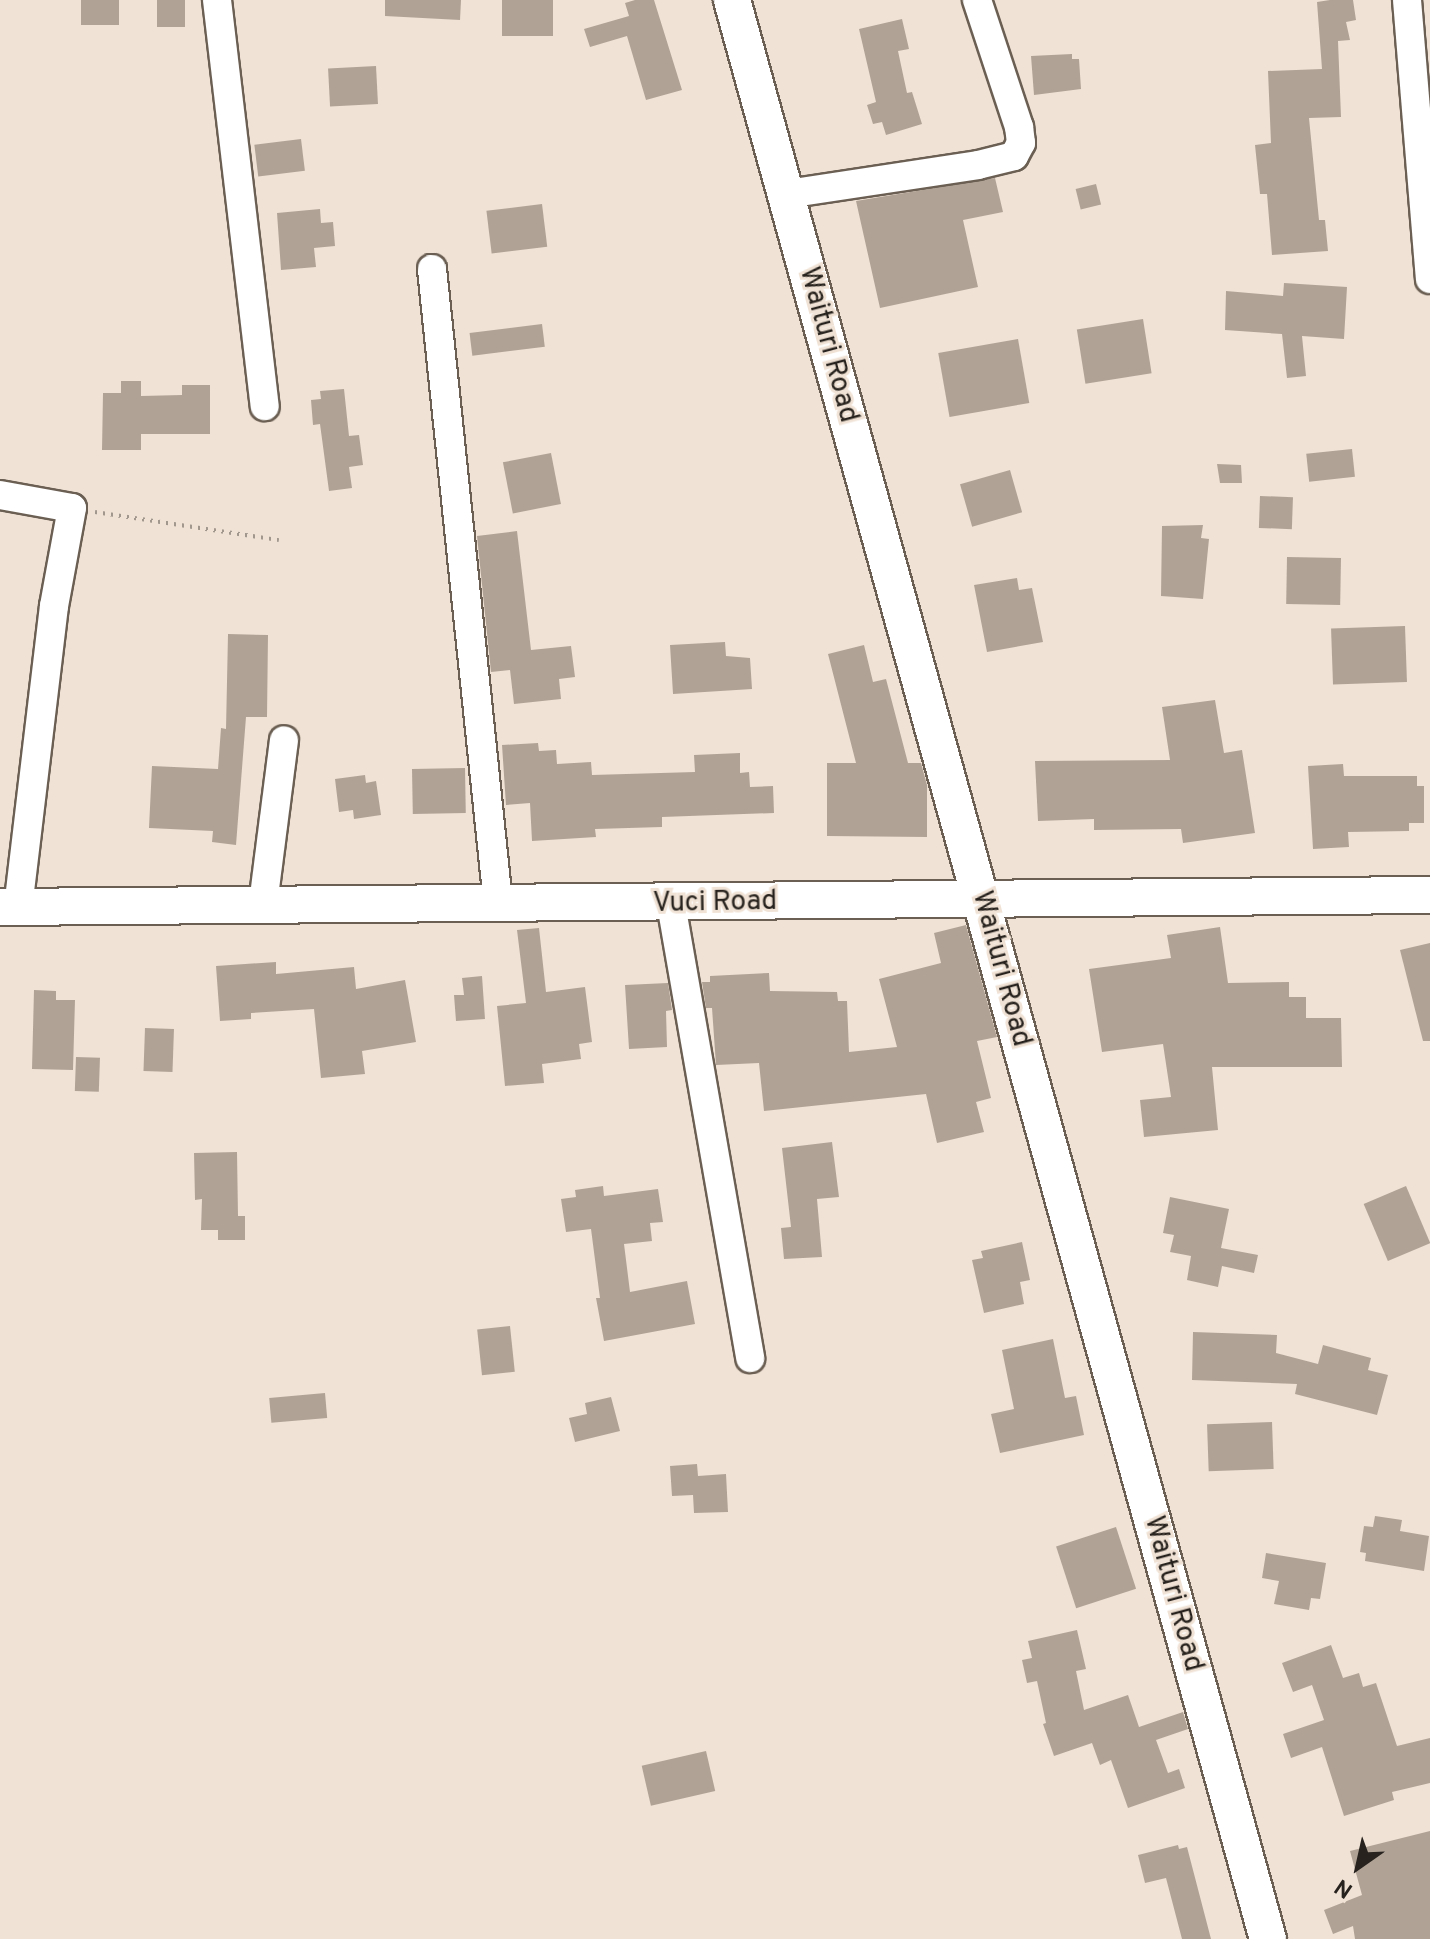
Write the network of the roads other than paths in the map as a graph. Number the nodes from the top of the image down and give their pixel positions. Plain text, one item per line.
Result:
1 (217, 0) edge
2 (732, 0) edge
3 (977, 0) edge
4 (1407, 0) edge
5 (787, 194) junction
6 (432, 269) dead end
7 (1430, 279) edge
8 (265, 406) dead end
9 (0, 495) edge
10 (284, 740) dead end
11 (1430, 895) edge
12 (982, 899) junction
13 (498, 902) junction
14 (263, 904) junction
15 (671, 904) junction
16 (9, 907) edge
17 (750, 1358) dead end
18 (1268, 1939) edge

1 - 8 street
2 - 5 main road, Waituri Road
3 - 5 street
4 - 7 street
5 - 12 main road, Waituri Road
6 - 13 street
9 - 16 street
10 - 14 street
11 - 12 main road, Vuci Road
12 - 15 main road, Vuci Road
12 - 18 main road, Waituri Road
13 - 14 main road, Vuci Road
13 - 15 main road, Vuci Road
14 - 16 main road, Vuci Road
15 - 17 street

